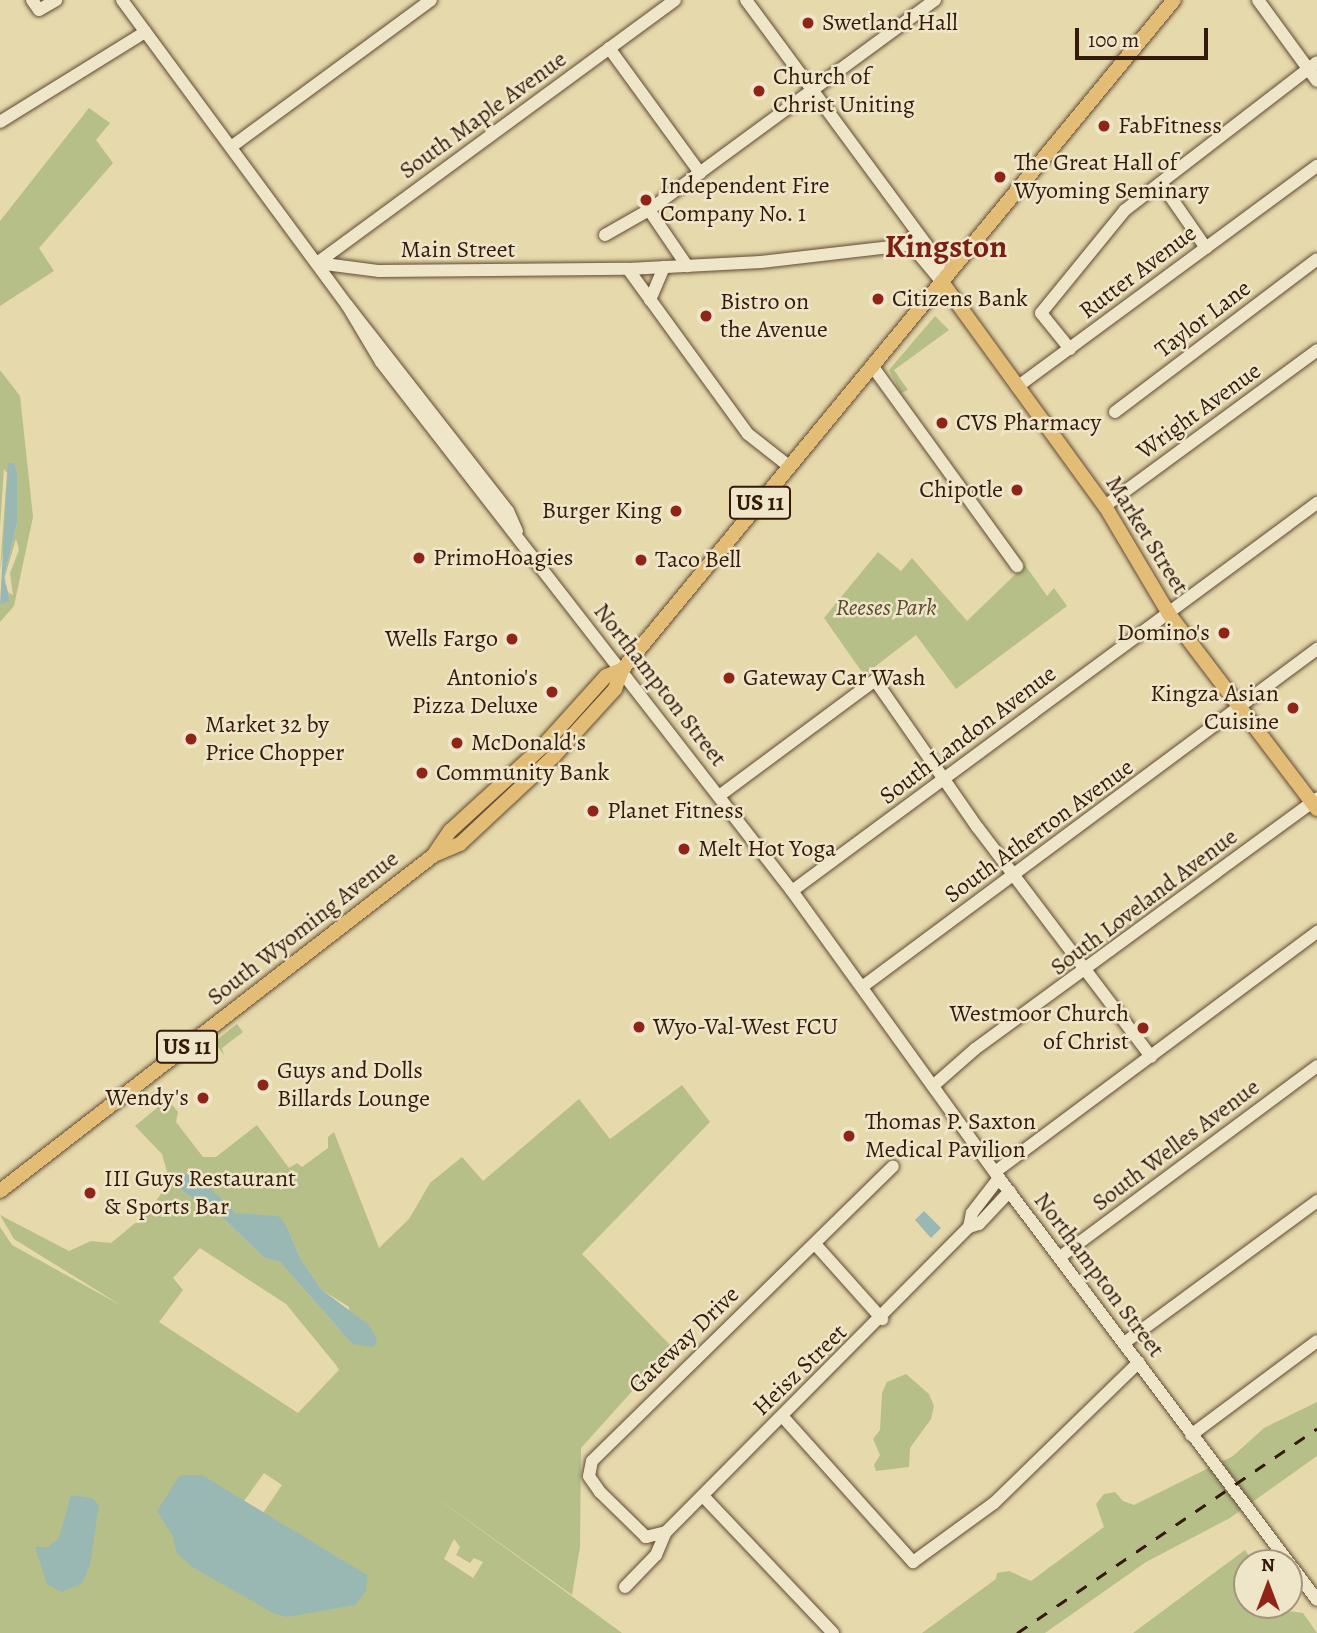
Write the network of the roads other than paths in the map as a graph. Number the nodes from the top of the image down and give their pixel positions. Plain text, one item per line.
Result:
1 (56, 0) edge
2 (122, 0) edge
3 (431, 0) edge
4 (674, 0) edge
5 (746, 0) edge
6 (935, 0) edge
7 (1174, 0) edge
8 (1258, 0) edge
9 (36, 5) edge
10 (145, 32) junction
11 (609, 48) junction
12 (1315, 71) edge
13 (812, 92) junction
14 (0, 122) edge
15 (232, 147) junction
16 (1317, 166) edge
17 (700, 173) junction
18 (1161, 183) junction
19 (649, 210) junction
20 (911, 225) junction
21 (605, 235) dead end
22 (925, 243) junction
23 (911, 245) junction
24 (1206, 248) junction
25 (1317, 260) edge
26 (317, 263) junction
27 (687, 266) junction
28 (664, 267) junction
29 (628, 269) junction
30 (942, 282) junction
31 (650, 300) junction
32 (1070, 349) junction
33 (1317, 350) edge
34 (873, 367) junction
35 (1017, 387) junction
36 (1115, 412) dead end
37 (790, 467) junction
38 (1317, 503) edge
39 (1105, 506) junction
40 (1017, 566) dead end
41 (1169, 614) junction
42 (1317, 649) edge
43 (622, 670) junction
44 (1239, 706) junction
45 (944, 778) junction
46 (719, 796) junction
47 (1315, 804) edge
48 (1015, 874) junction
49 (792, 891) junction
50 (1317, 932) edge
51 (1086, 972) junction
52 (862, 987) junction
53 (1151, 1057) junction
54 (1317, 1066) edge
55 (934, 1085) junction
56 (893, 1166) dead end
57 (997, 1175) junction
58 (0, 1191) edge
59 (1010, 1191) junction
60 (1317, 1201) edge
61 (970, 1227) junction
62 (815, 1244) junction
63 (1060, 1257) junction
64 (882, 1319) junction
65 (1317, 1341) edge
66 (1124, 1343) junction
67 (1139, 1362) junction
68 (783, 1417) junction
69 (1191, 1435) junction
70 (703, 1496) junction
71 (666, 1532) junction
72 (625, 1587) dead end
73 (1317, 1600) edge
74 (833, 1633) edge

1 - 9 street
2 - 10 street
3 - 15 street
4 - 11 street, South Maple Avenue
5 - 13 street, Market Street
6 - 13 street
7 - 30 main road, US 11
8 - 12 street
10 - 14 street
10 - 15 street
11 - 17 street
11 - 26 street, South Maple Avenue
12 - 18 street
13 - 17 street
13 - 20 street, Market Street
15 - 26 street
16 - 24 street, Rutter Avenue
17 - 19 street
18 - 24 street
18 - 32 street
19 - 21 street
19 - 27 street
20 - 22 street, Market Street
20 - 23 street
22 - 23 street, Main Street
22 - 30 street, Market Street
23 - 27 street, Main Street
23 - 30 street, Market Street
24 - 32 street, Rutter Avenue
25 - 36 street, Taylor Lane
26 - 29 street, Main Street
26 - 43 street, Northampton Street
27 - 28 street, Main Street
28 - 29 street, Main Street
28 - 31 street
29 - 31 street
30 - 34 main road, South Wyoming Avenue / US 11
30 - 35 main road, Market Street
31 - 37 street
32 - 35 street, Rutter Avenue
33 - 39 street, Wright Avenue
34 - 37 main road, South Wyoming Avenue / US 11
34 - 40 street
35 - 39 main road, Market Street
37 - 43 main road, South Wyoming Avenue / US 11
38 - 41 street, South Landon Avenue
39 - 41 main road, Market Street
41 - 44 main road, Market Street
41 - 45 street, South Landon Avenue
42 - 44 street, South Atherton Avenue
43 - 46 street, Northampton Street
43 - 58 main road, South Wyoming Avenue / US 11
44 - 47 main road, Market Street
44 - 48 street, South Atherton Avenue
45 - 46 street
45 - 48 street
45 - 49 street, South Landon Avenue
46 - 49 street, Northampton Street
47 - 51 street, South Loveland Avenue
48 - 51 street
48 - 52 street, South Atherton Avenue
49 - 52 street, Northampton Street
50 - 53 street, Heisz Street
51 - 53 street
51 - 55 street, South Loveland Avenue
52 - 55 street, Northampton Street
53 - 57 street, Heisz Street
54 - 63 street, South Welles Avenue
55 - 57 street, Northampton Street
56 - 62 street, Gateway Drive
57 - 59 street, Northampton Street
57 - 61 street, Heisz Street
59 - 61 street
59 - 63 street, Northampton Street
60 - 66 street
61 - 64 street, Heisz Street
62 - 64 street
62 - 71 street, Gateway Drive
63 - 66 street, Northampton Street
64 - 68 street, Heisz Street
65 - 69 street
66 - 67 street, Northampton Street
67 - 68 street
67 - 69 street, Northampton Street
68 - 70 street, Heisz Street
69 - 73 street, Northampton Street
70 - 71 street, Heisz Street
70 - 74 street
71 - 72 street, Heisz Street

